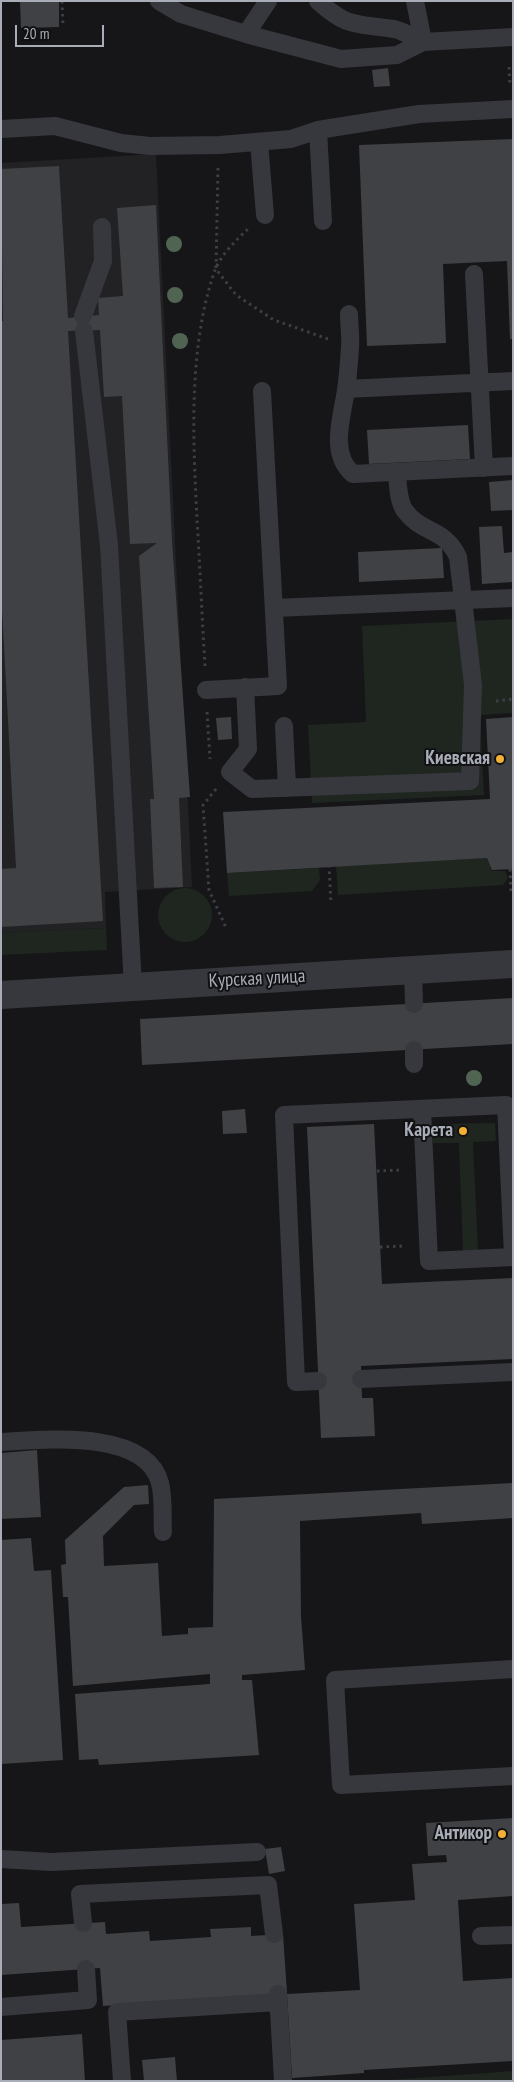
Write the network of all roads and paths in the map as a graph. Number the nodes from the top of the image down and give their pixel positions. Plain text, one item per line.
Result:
1 (62, 1) edge
2 (160, 1) edge
3 (268, 1) edge
4 (318, 1) edge
5 (415, 1) edge
6 (63, 26) dead end
7 (246, 34) junction
8 (513, 37) edge
9 (423, 42) junction
10 (513, 109) edge
11 (1, 129) edge
12 (318, 130) junction
13 (259, 142) junction
14 (220, 145) junction
15 (265, 215) joint
16 (323, 221) dead end
17 (102, 227) dead end
18 (216, 269) junction
19 (474, 274) dead end
20 (349, 314) dead end
21 (350, 347) junction
22 (513, 381) edge
23 (480, 383) junction
24 (346, 389) junction
25 (262, 392) dead end
26 (513, 466) edge
27 (484, 468) junction
28 (397, 473) junction
29 (513, 598) edge
30 (465, 601) junction
31 (274, 608) junction
32 (245, 687) junction
33 (206, 690) junction
34 (284, 726) dead end
35 (210, 766) dead end
36 (230, 772) junction
37 (211, 785) dead end
38 (287, 788) junction
39 (212, 794) junction
40 (329, 865) dead end
41 (510, 869) dead end
42 (511, 892) dead end
43 (330, 903) dead end
44 (227, 930) dead end
45 (513, 964) edge
46 (414, 970) junction
47 (133, 987) junction
48 (1, 995) edge
49 (414, 1004) dead end
50 (509, 1104) edge
51 (422, 1109) junction
52 (406, 1170) dead end
53 (377, 1171) dead end
54 (410, 1245) dead end
55 (380, 1247) dead end
56 (513, 1256) edge
57 (513, 1372) edge
58 (361, 1379) dead end
59 (318, 1381) dead end
60 (1, 1442) edge
61 (163, 1532) dead end
62 (513, 1669) edge
63 (513, 1776) edge
64 (257, 1852) dead end
65 (1, 1859) edge
66 (83, 1923) dead end
67 (274, 1934) dead end
68 (513, 1935) edge
69 (481, 1936) dead end
70 (86, 1969) dead end
71 (1, 2007) edge
72 (122, 2081) edge
73 (283, 2081) edge

1 - 6 path
2 - 7 lane
3 - 7 lane
4 - 9 lane
5 - 9 lane
7 - 9 lane
8 - 9 lane
10 - 12 lane
11 - 14 lane
12 - 13 lane
12 - 16 lane
13 - 14 lane
13 - 15 lane
14 - 18 path
15 - 18 path
17 - 47 lane
18 - 21 path
18 - 33 path
19 - 23 lane
20 - 21 lane
21 - 24 lane
22 - 23 lane
23 - 24 lane
23 - 27 lane
24 - 28 lane
25 - 31 lane
26 - 27 lane
27 - 28 lane
28 - 30 lane
29 - 30 lane
30 - 31 lane
30 - 38 lane
31 - 32 lane
32 - 33 lane
32 - 36 lane
33 - 35 path
34 - 38 lane
36 - 38 lane
36 - 39 path
37 - 39 path
39 - 44 path
40 - 43 path
41 - 42 path
45 - 46 street, Курская улица
46 - 47 street, Курская улица
46 - 49 lane
47 - 48 street, Курская улица
50 - 51 lane
50 - 56 lane
51 - 56 lane
51 - 59 lane
52 - 53 path
54 - 55 path
57 - 58 lane
60 - 61 lane
62 - 63 lane
64 - 65 lane
66 - 67 lane
68 - 69 lane
70 - 71 lane
72 - 73 lane

